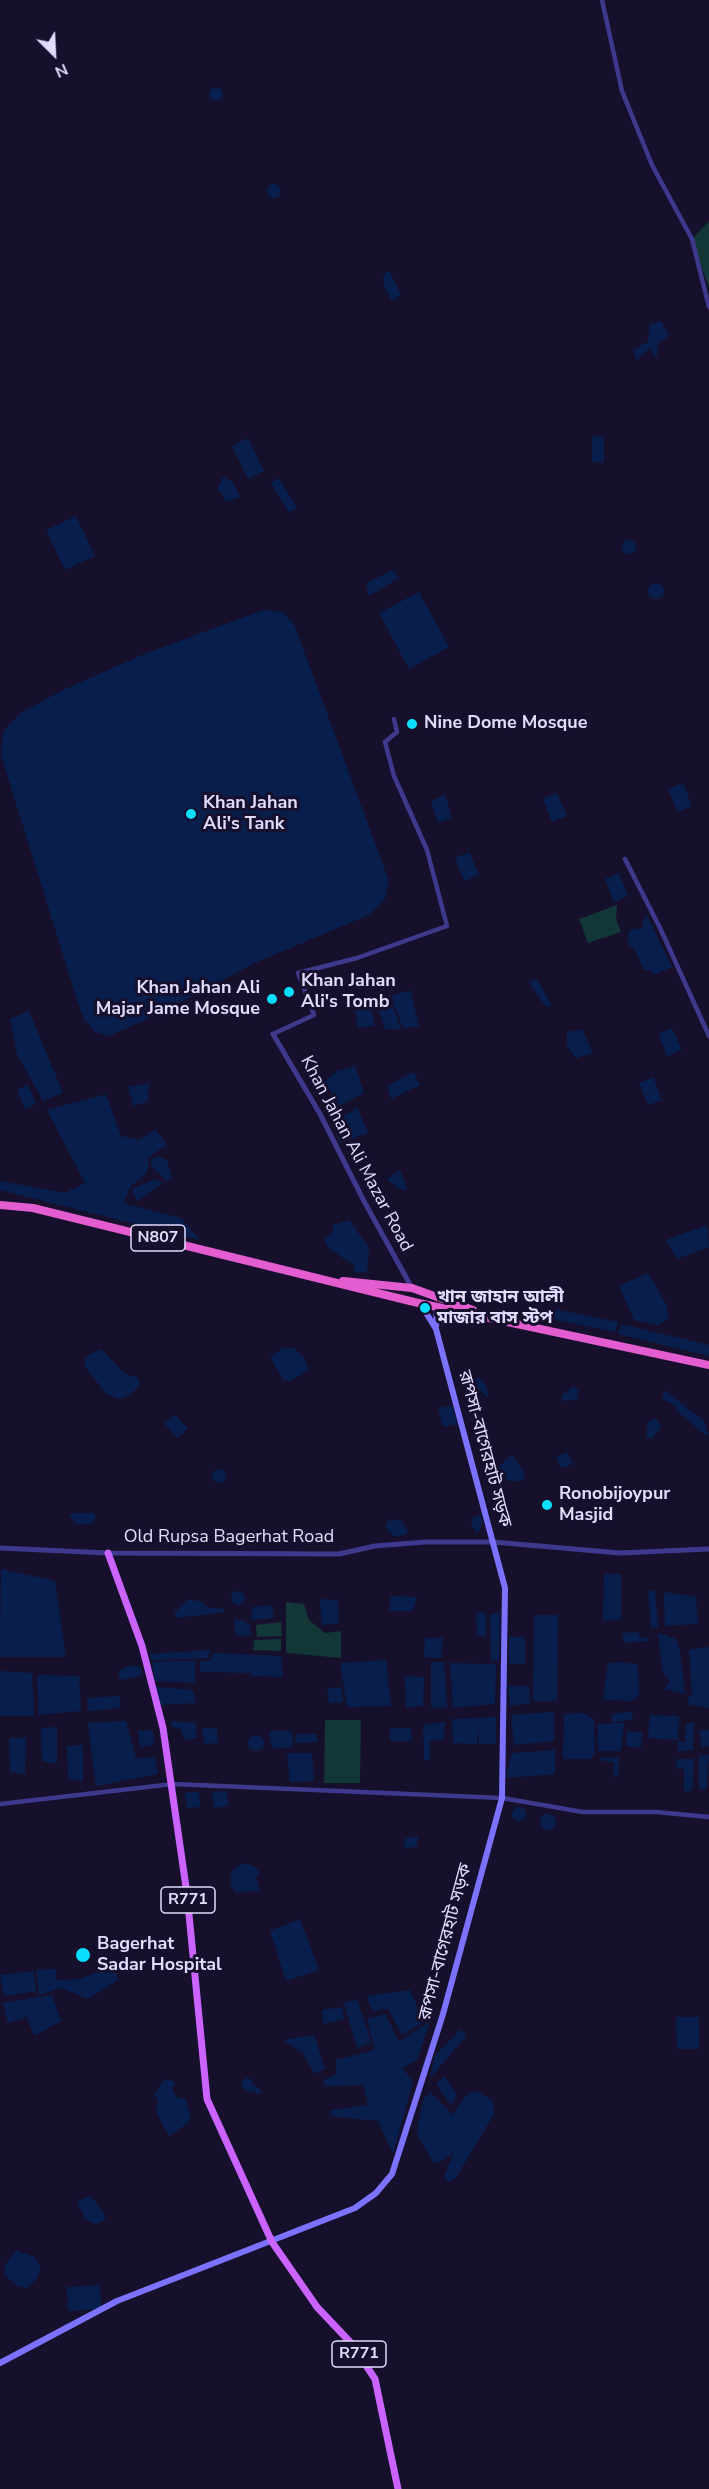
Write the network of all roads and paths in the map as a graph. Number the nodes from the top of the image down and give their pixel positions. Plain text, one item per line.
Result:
1 (602, 0) edge
2 (709, 307) edge
3 (394, 719) dead end
4 (624, 859) dead end
5 (273, 1034) joint
6 (709, 1036) edge
7 (0, 1205) edge
8 (314, 1278) junction
9 (401, 1286) junction
10 (414, 1289) junction
11 (401, 1299) junction
12 (417, 1302) junction
13 (437, 1307) junction
14 (495, 1317) junction
15 (436, 1329) junction
16 (709, 1365) edge
17 (493, 1542) junction
18 (0, 1548) edge
19 (709, 1549) edge
20 (108, 1553) junction
21 (173, 1784) junction
22 (501, 1798) junction
23 (0, 1804) edge
24 (709, 1817) edge
25 (272, 2242) junction
26 (0, 2363) edge
27 (398, 2489) edge

1 - 2 street
3 - 5 street
4 - 6 street
5 - 10 street, Khan Jahan Ali Mazar Road
7 - 8 highway, N807
8 - 9 highway, N807
8 - 11 highway, N807
9 - 10 highway, N807
9 - 11 highway
10 - 12 highway
10 - 14 highway, N807
11 - 12 highway, N807
12 - 13 highway, N807
12 - 15 main road, রূপসা-বাগেরহাট সড়ক
13 - 14 highway, N807
13 - 15 main road
14 - 16 highway, N807
15 - 17 main road, রূপসা-বাগেরহাট সড়ক
17 - 19 street, Old Rupsa Bagerhat Road
17 - 20 street, Old Rupsa Bagerhat Road
17 - 22 main road, রূপসা-বাগেরহাট সড়ক
18 - 20 street, Old Rupsa Bagerhat Road
20 - 21 main road, R771
21 - 22 street
21 - 23 street
21 - 25 main road, R771
22 - 24 street
22 - 25 main road, রূপসা-বাগেরহাট সড়ক
25 - 26 main road, রূপসা-বাগেরহাট সড়ক
25 - 27 main road, R771

